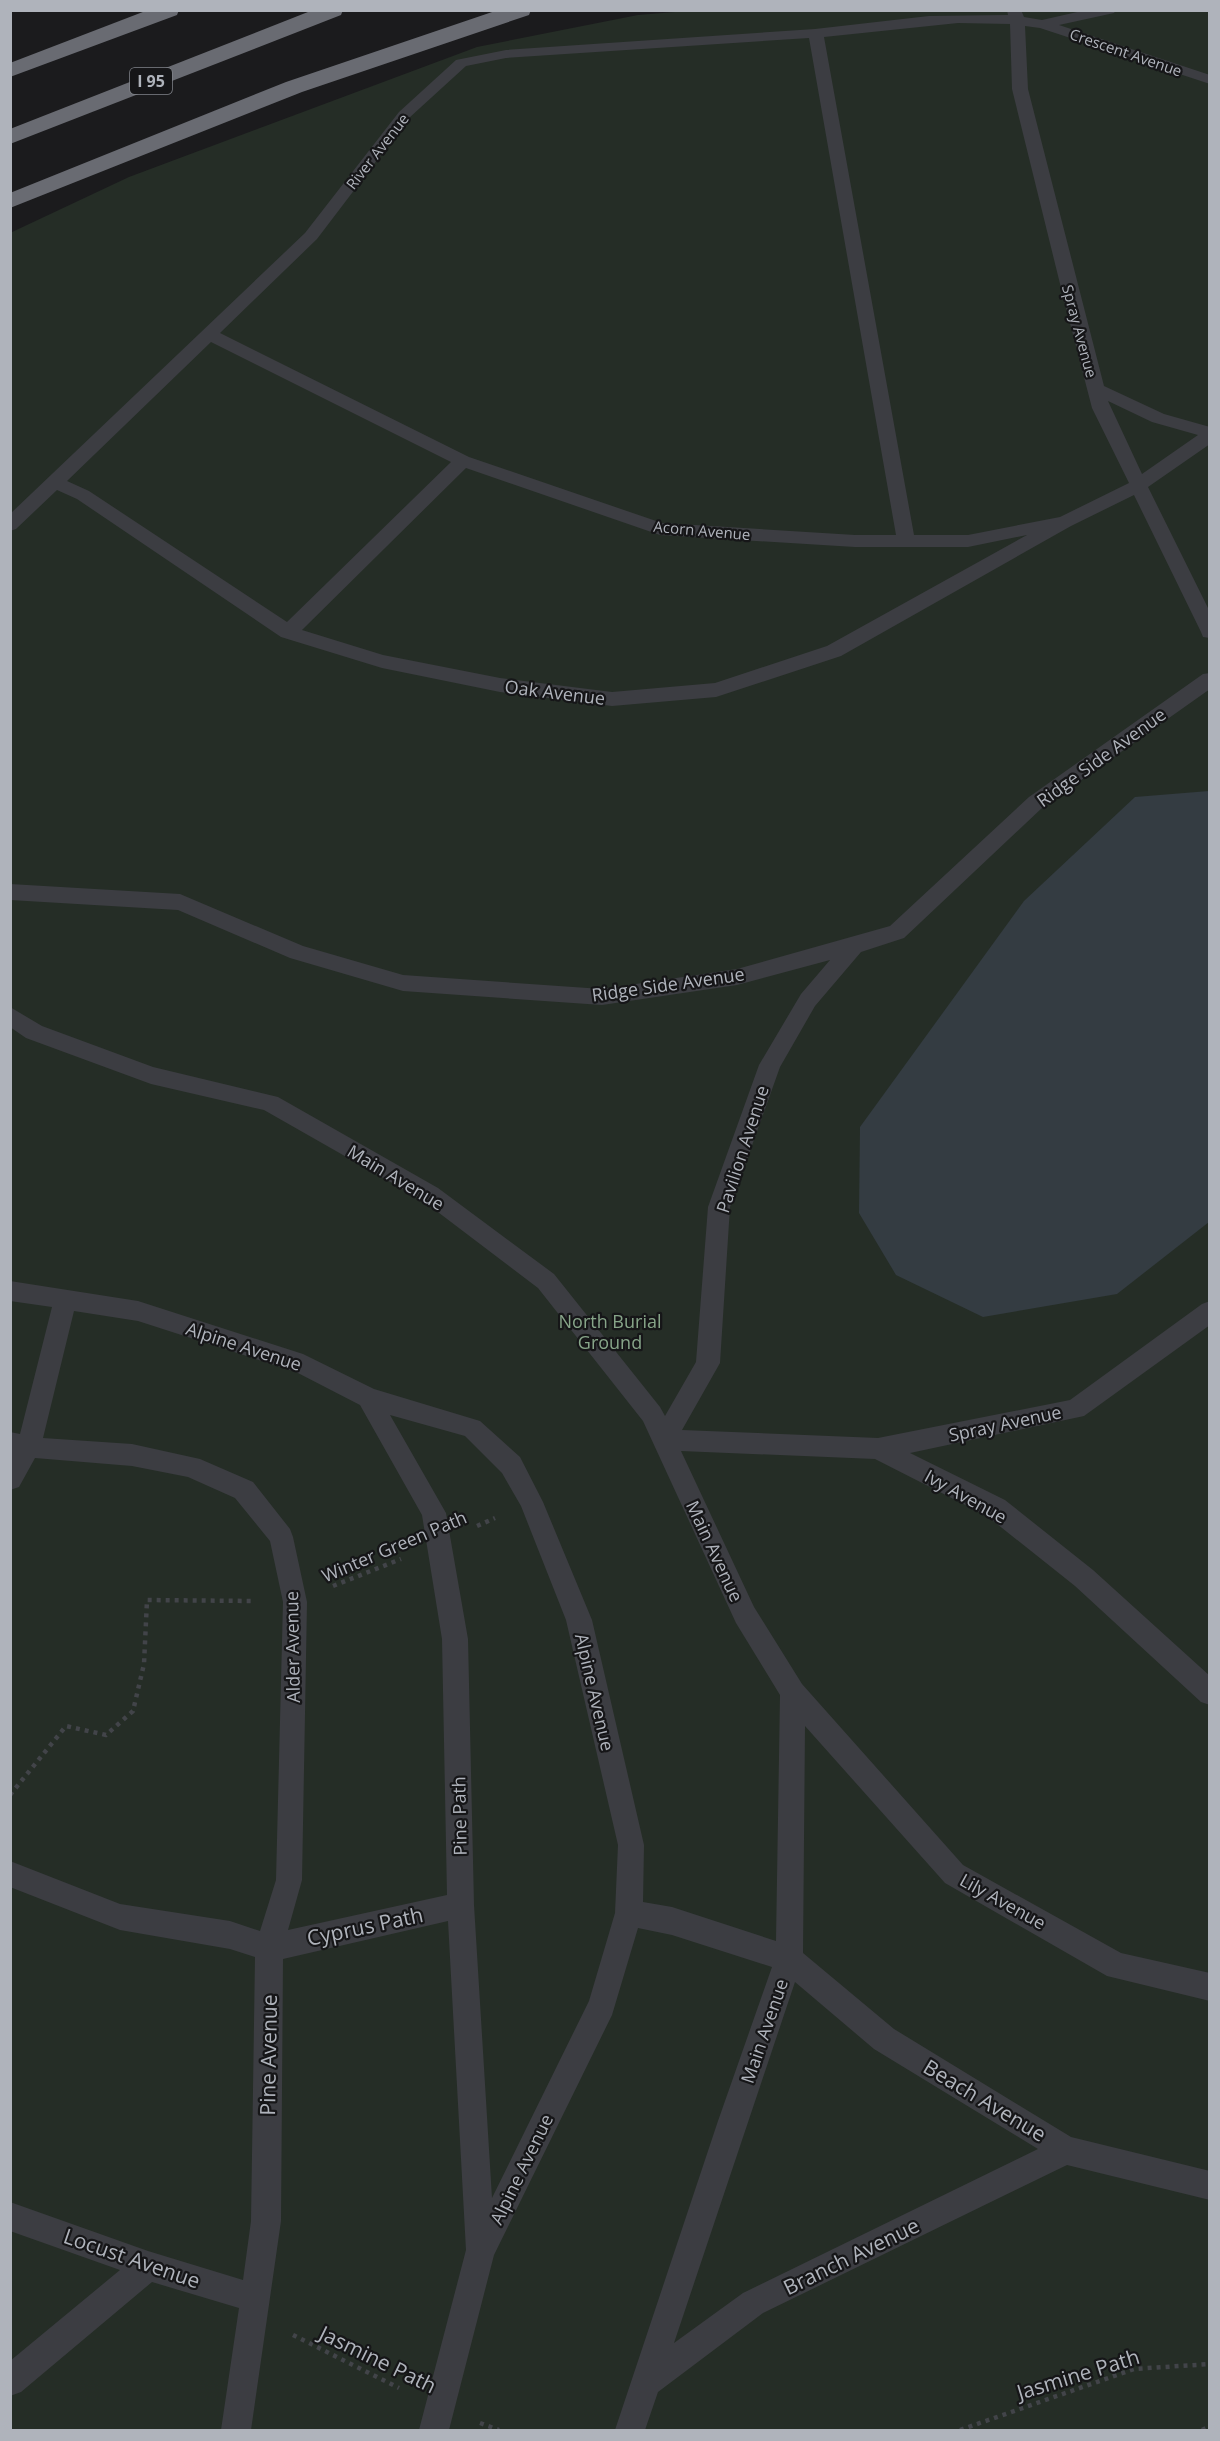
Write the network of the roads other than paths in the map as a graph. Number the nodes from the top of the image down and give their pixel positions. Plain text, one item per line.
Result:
1 (169, 10) edge
2 (333, 10) edge
3 (351, 10) edge
4 (521, 10) edge
5 (1109, 10) edge
6 (1015, 15) edge
7 (1042, 24) junction
8 (293, 25) junction
9 (816, 33) junction
10 (10, 71) edge
11 (1209, 80) edge
12 (10, 137) edge
13 (10, 201) edge
14 (209, 334) junction
15 (1096, 389) junction
16 (1209, 434) edge
17 (463, 461) junction
18 (56, 483) junction
19 (1137, 486) junction
20 (1065, 522) junction
21 (10, 525) edge
22 (906, 541) junction
23 (288, 632) junction
24 (1209, 632) edge
25 (1209, 679) edge
26 (10, 892) edge
27 (854, 946) junction
28 (10, 1016) edge
29 (22, 1036) edge
30 (10, 1291) edge
31 (64, 1300) junction
32 (1209, 1311) edge
33 (368, 1398) junction
34 (664, 1440) junction
35 (20, 1444) edge
36 (878, 1449) junction
37 (10, 1479) edge
38 (793, 1693) junction
39 (1209, 1693) edge
40 (10, 1874) edge
41 (461, 1905) junction
42 (629, 1913) junction
43 (269, 1948) junction
44 (789, 1959) junction
45 (1209, 1987) edge
46 (1066, 2150) junction
47 (1209, 2186) edge
48 (10, 2216) edge
49 (480, 2253) junction
50 (148, 2266) junction
51 (254, 2298) junction
52 (10, 2381) edge
53 (647, 2381) junction
54 (437, 2419) edge
55 (236, 2430) edge
56 (630, 2430) edge

1 - 10 highway
2 - 8 highway, I 95
3 - 8 highway
4 - 13 highway
5 - 7 lane
6 - 7 lane, River Avenue
6 - 9 lane, River Avenue
6 - 15 lane, Spray Avenue
7 - 11 lane, Crescent Avenue
8 - 12 highway, I 95
9 - 14 lane, River Avenue
9 - 22 lane
14 - 17 lane, Acorn Avenue
14 - 18 lane, River Avenue
15 - 16 lane, Acorn Avenue
15 - 19 lane, Spray Avenue
16 - 19 lane, Acorn Avenue
17 - 22 lane, Acorn Avenue
17 - 23 lane
18 - 21 lane, River Avenue
18 - 23 lane, Oak Avenue
19 - 20 lane, Acorn Avenue
19 - 24 lane, Spray Avenue
20 - 22 lane, Acorn Avenue
20 - 23 lane, Oak Avenue
25 - 27 lane, Ridge Side Avenue
26 - 27 lane, Ridge Side Avenue
27 - 34 lane, Pavilion Avenue
28 - 29 lane, Main Avenue
29 - 34 lane, Main Avenue
30 - 31 lane, Alpine Avenue
31 - 33 lane, Alpine Avenue
31 - 35 lane
32 - 36 lane, Spray Avenue
33 - 41 lane, Pine Path
33 - 42 lane, Alpine Avenue
34 - 36 lane, Ivy Avenue
34 - 38 lane, Main Avenue
35 - 37 lane
35 - 43 lane, Alder Avenue
36 - 39 lane, Ivy Avenue
38 - 44 lane, Main Avenue
38 - 45 lane, Lily Avenue
40 - 43 lane
41 - 43 lane, Cyprus Path
41 - 49 lane, Pine Path
42 - 44 lane
42 - 49 lane, Alpine Avenue
43 - 51 lane, Pine Avenue
44 - 46 lane, Beach Avenue
44 - 53 lane, Main Avenue
46 - 47 lane, Beach Avenue
46 - 53 lane, Branch Avenue
48 - 50 lane, Locust Avenue
49 - 54 lane, Alpine Avenue
50 - 51 lane, Locust Avenue
50 - 52 lane
51 - 55 lane, Pine Avenue
53 - 56 lane, Main Avenue

